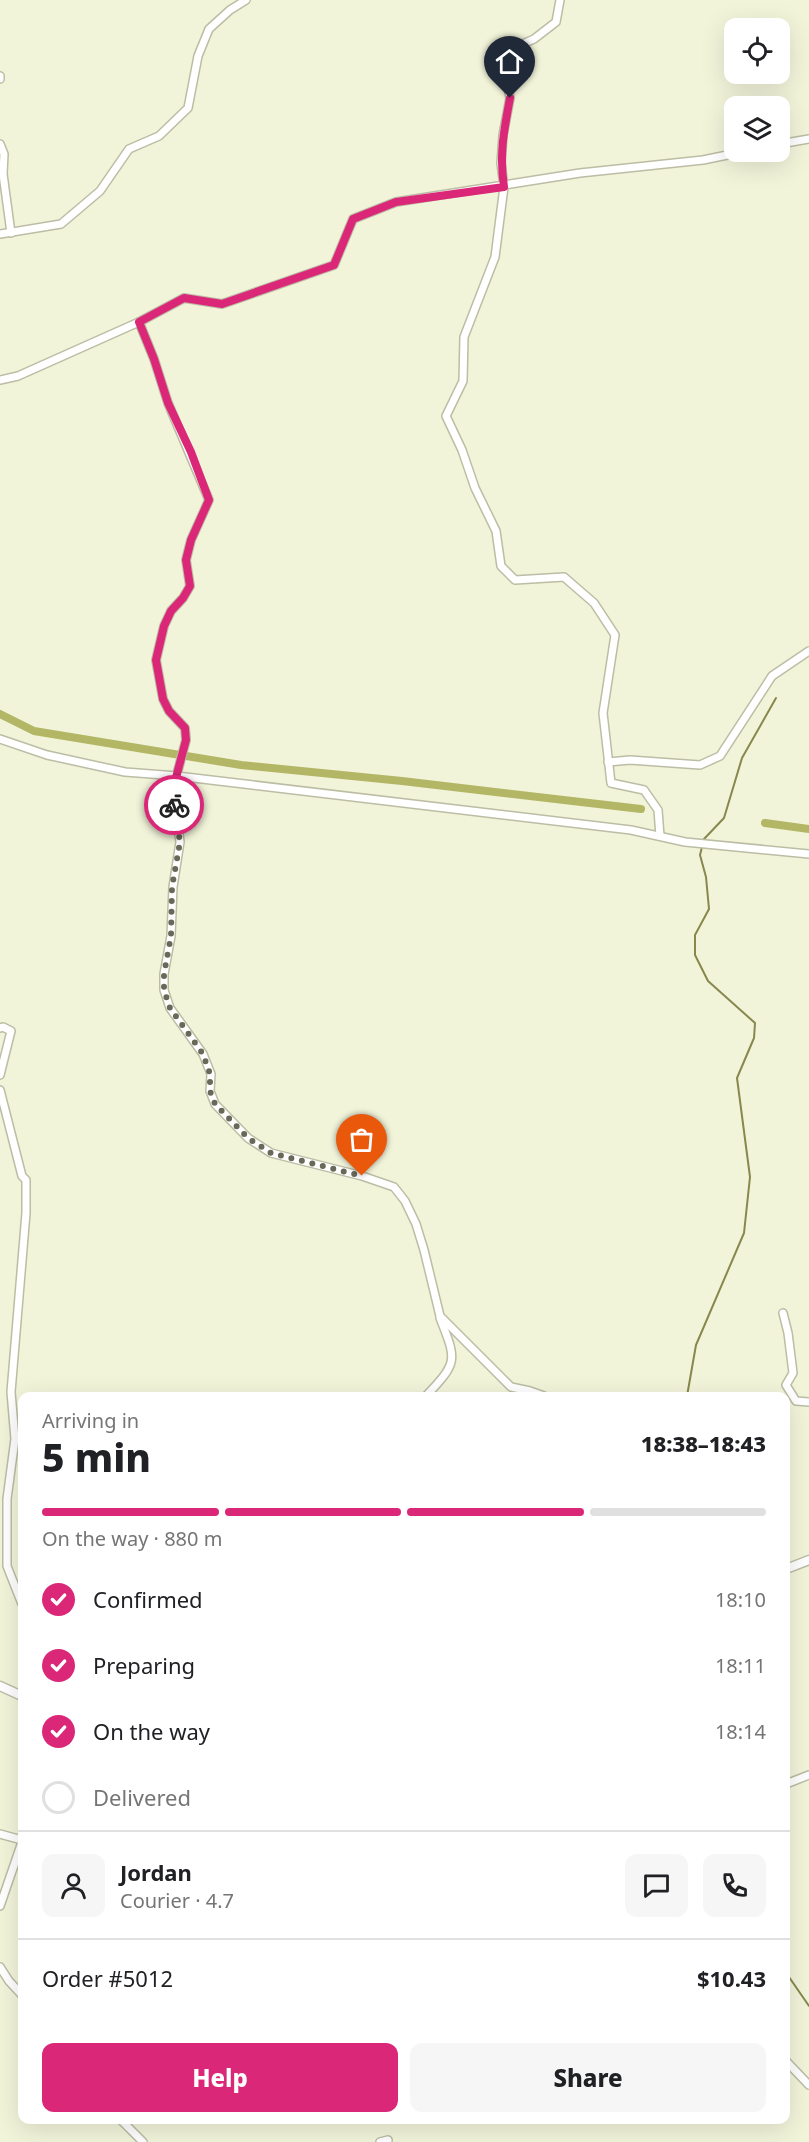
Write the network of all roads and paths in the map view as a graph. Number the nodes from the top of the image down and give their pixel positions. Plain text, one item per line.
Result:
1 (246, 0) edge
2 (560, 0) edge
3 (809, 139) edge
4 (790, 142) edge
5 (0, 144) edge
6 (724, 156) edge
7 (504, 187) junction
8 (11, 233) junction
9 (0, 234) edge
10 (139, 322) junction
11 (0, 380) edge
12 (809, 651) edge
13 (0, 739) edge
14 (608, 762) junction
15 (177, 776) junction
16 (660, 836) junction
17 (809, 854) edge
18 (0, 1028) edge
19 (0, 1075) edge
20 (0, 1090) edge
21 (783, 1313) dead end
22 (440, 1316) junction
23 (430, 1392) edge
24 (533, 1392) edge
25 (809, 1402) edge
26 (809, 1560) edge
27 (790, 1567) edge
28 (18, 1593) edge
29 (0, 1686) edge
30 (18, 1694) edge
31 (809, 1775) edge
32 (790, 1782) edge
33 (0, 1834) edge
34 (18, 1840) edge
35 (18, 1853) edge
36 (0, 1906) edge
37 (0, 1966) edge
38 (18, 1991) edge
39 (790, 2065) edge
40 (809, 2085) edge
41 (125, 2124) edge
42 (388, 2140) dead end
43 (142, 2142) edge
44 (380, 2142) edge

1 - 8 street
2 - 7 street
3 - 4 street
5 - 8 street
6 - 7 street
7 - 10 street
7 - 14 street
8 - 9 street
10 - 11 street
10 - 15 street
12 - 14 street
13 - 15 street
14 - 16 street
15 - 16 street
15 - 22 street
16 - 17 street
18 - 19 street
20 - 28 street
21 - 25 street
22 - 23 street
22 - 24 street
26 - 27 street
29 - 30 street
31 - 32 street
33 - 34 street
35 - 36 street
37 - 38 street
39 - 40 street
41 - 43 street
42 - 44 street

